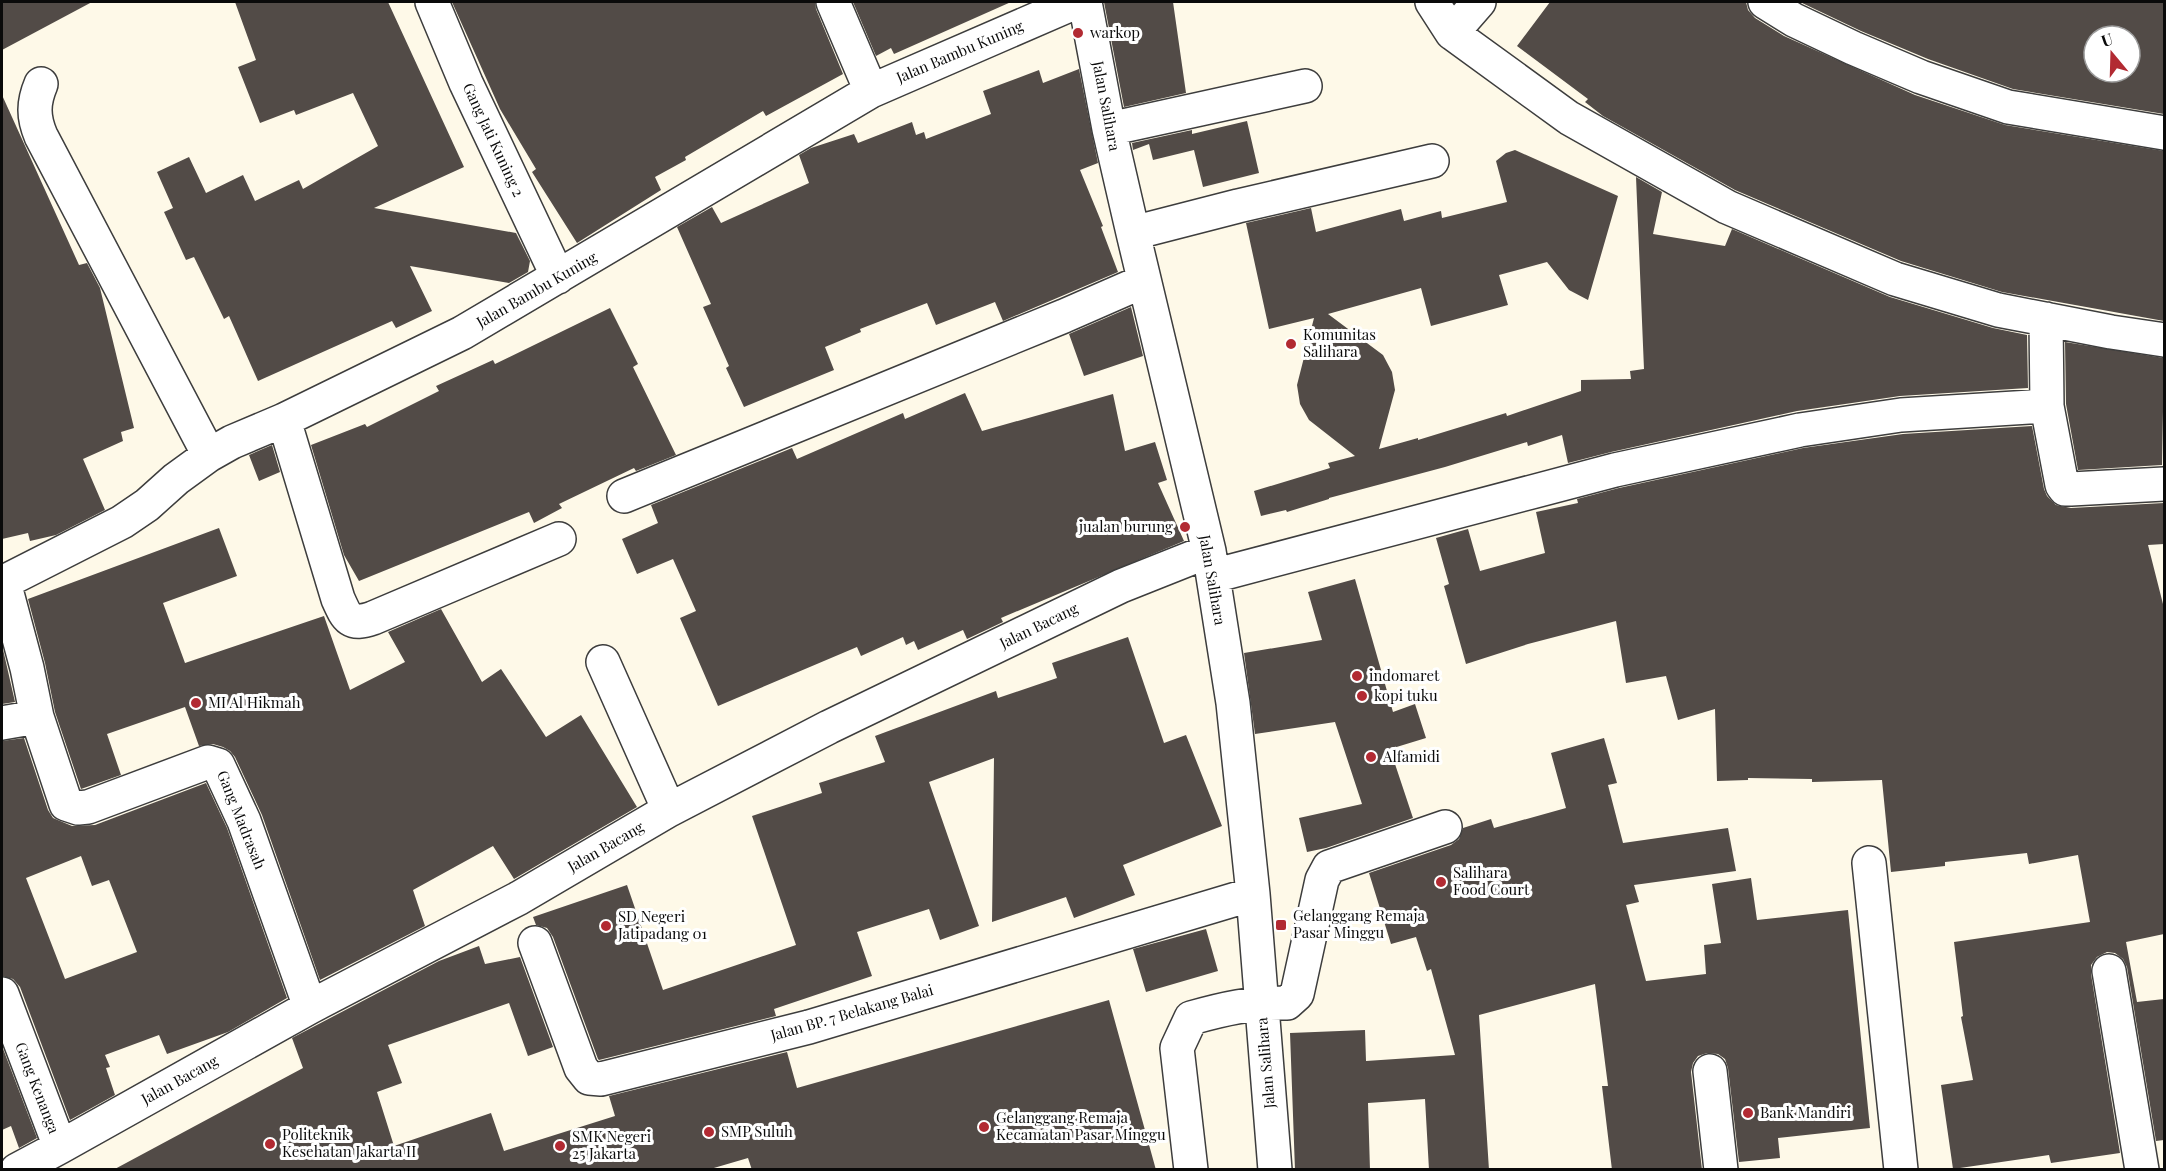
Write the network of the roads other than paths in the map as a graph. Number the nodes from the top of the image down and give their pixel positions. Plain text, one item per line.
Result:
1 (432, 2) edge
2 (833, 2) edge
3 (1076, 2) edge
4 (1085, 2) edge
5 (1432, 2) edge
6 (1479, 2) edge
7 (1765, 2) edge
8 (1452, 33) junction
9 (41, 84) dead end
10 (1305, 86) dead end
11 (872, 91) junction
12 (1110, 129) junction
13 (2164, 133) edge
14 (1432, 161) dead end
15 (1133, 233) junction
16 (558, 277) junction
17 (1144, 281) junction
18 (2046, 319) junction
19 (2164, 340) edge
20 (2047, 406) junction
21 (284, 420) junction
22 (209, 455) junction
23 (2164, 484) edge
24 (624, 496) dead end
25 (559, 539) dead end
26 (1211, 563) junction
27 (3, 582) edge
28 (603, 662) dead end
29 (37, 717) junction
30 (2, 723) edge
31 (669, 810) junction
32 (1445, 827) dead end
33 (1869, 863) dead end
34 (1253, 894) junction
35 (535, 943) dead end
36 (2109, 971) dead end
37 (2, 994) edge
38 (1261, 1002) junction
39 (310, 1007) junction
40 (1710, 1071) dead end
41 (60, 1147) junction
42 (17, 1170) edge
43 (1191, 1170) edge
44 (1275, 1170) edge
45 (1721, 1170) edge
46 (1901, 1170) edge
47 (2142, 1170) edge

1 - 16 street, Gang Jati Kuning 2
2 - 11 street
3 - 11 street, Jalan Bambu Kuning
4 - 12 street, Jalan Salihara
5 - 8 street
6 - 8 street
7 - 13 street
8 - 18 street
9 - 22 street
10 - 12 street
11 - 16 street, Jalan Bambu Kuning
12 - 15 street, Jalan Salihara
14 - 15 street
15 - 17 street, Jalan Salihara
16 - 21 street, Jalan Bambu Kuning
17 - 24 street
17 - 26 street, Jalan Salihara
18 - 19 street
18 - 20 street
20 - 23 street
20 - 26 street, Jalan Bacang
21 - 22 street, Jalan Bambu Kuning
21 - 25 street
22 - 27 street, Jalan Bambu Kuning
26 - 31 street, Jalan Bacang
26 - 34 street, Jalan Salihara
27 - 29 street
28 - 31 street
29 - 30 street
29 - 39 street, Gang Madrasah
31 - 39 street, Jalan Bacang
32 - 38 street
33 - 46 street
34 - 35 street, Jalan BP. 7 Belakang Balai
34 - 38 street, Jalan Salihara
36 - 47 street
37 - 41 street, Gang Kenanga
38 - 43 street
38 - 44 street, Jalan Salihara
39 - 41 street, Jalan Bacang
40 - 45 street
41 - 42 street, Jalan Bacang

